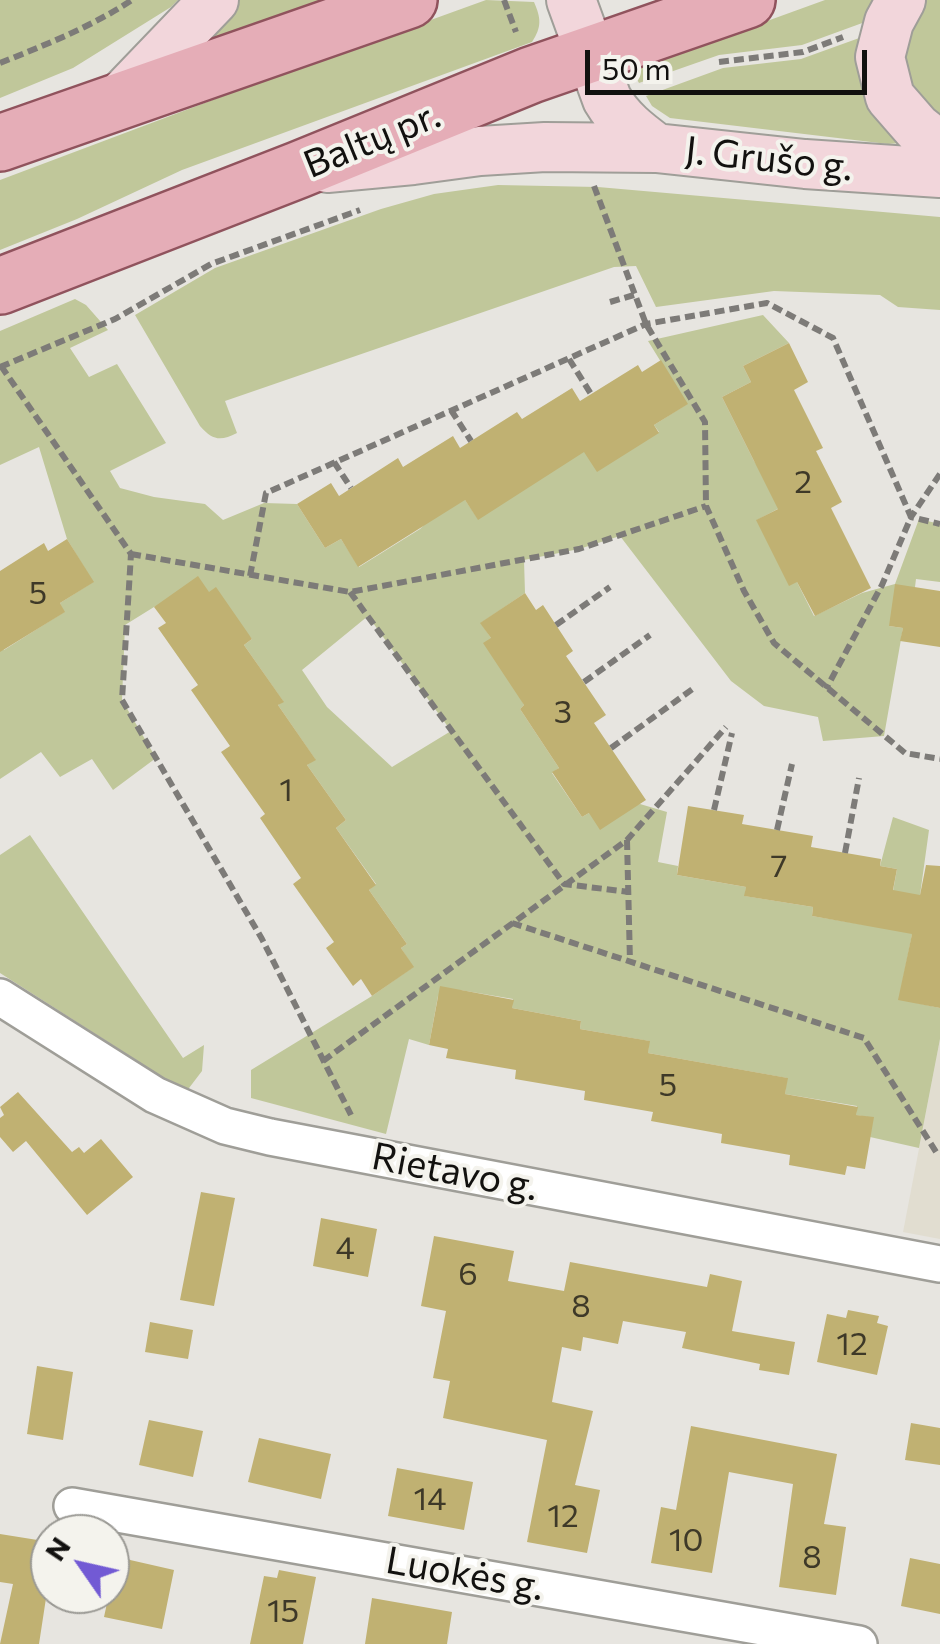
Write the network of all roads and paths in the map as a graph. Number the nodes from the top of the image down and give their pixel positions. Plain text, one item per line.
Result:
1 (132, 0) edge
2 (214, 0) edge
3 (409, 0) edge
4 (571, 0) edge
5 (747, 0) edge
6 (895, 11) edge
7 (590, 54) junction
8 (0, 63) edge
9 (705, 67) dead end
10 (118, 100) junction
11 (0, 142) edge
12 (940, 146) edge
13 (656, 148) junction
14 (298, 170) junction
15 (940, 173) edge
16 (592, 180) dead end
17 (371, 206) dead end
18 (0, 286) edge
19 (634, 295) junction
20 (610, 302) dead end
21 (646, 324) junction
22 (569, 359) junction
23 (0, 366) edge
24 (592, 394) dead end
25 (451, 410) junction
26 (471, 441) dead end
27 (334, 462) junction
28 (940, 474) edge
29 (351, 488) dead end
30 (706, 506) junction
31 (911, 517) junction
32 (940, 524) edge
33 (131, 554) junction
34 (250, 576) junction
35 (610, 586) dead end
36 (350, 592) junction
37 (556, 624) dead end
38 (650, 635) dead end
39 (584, 682) dead end
40 (694, 688) dead end
41 (826, 689) junction
42 (611, 748) dead end
43 (940, 759) edge
44 (792, 764) dead end
45 (859, 778) dead end
46 (714, 810) dead end
47 (777, 830) dead end
48 (627, 840) junction
49 (845, 853) dead end
50 (564, 884) junction
51 (628, 892) junction
52 (511, 923) junction
53 (630, 962) junction
54 (0, 998) edge
55 (322, 1061) junction
56 (938, 1155) edge
57 (374, 1157) junction
58 (940, 1264) edge
59 (72, 1506) dead end
60 (858, 1644) edge

1 - 8 path
2 - 10 main road
3 - 10 main road
4 - 7 main road, J. Grušo g.
5 - 7 main road, Baltų pr.
6 - 9 path
6 - 12 main road
7 - 13 main road, J. Grušo g.
7 - 14 main road, Baltų pr.
10 - 11 main road
13 - 14 main road
13 - 15 main road, J. Grušo g.
14 - 18 main road, Baltų pr.
16 - 19 path
17 - 23 path
19 - 20 path
19 - 21 path
21 - 22 path
21 - 30 path
21 - 31 path
22 - 24 path
22 - 25 path
23 - 33 path
25 - 26 path
25 - 27 path
27 - 29 path
27 - 34 path
28 - 31 path
30 - 36 path
30 - 41 path
31 - 32 path
31 - 41 path
33 - 34 path
33 - 55 path
34 - 36 path
35 - 37 path
36 - 50 path
38 - 39 path
40 - 42 path
41 - 43 path
44 - 47 path
45 - 49 path
46 - 48 path
48 - 50 path
48 - 51 path
50 - 51 path
50 - 52 path
51 - 53 path
52 - 53 path
52 - 55 path
53 - 56 path
54 - 57 street, Rietavo g.
55 - 57 path
57 - 58 street, Rietavo g.
59 - 60 street, Luokės g.

